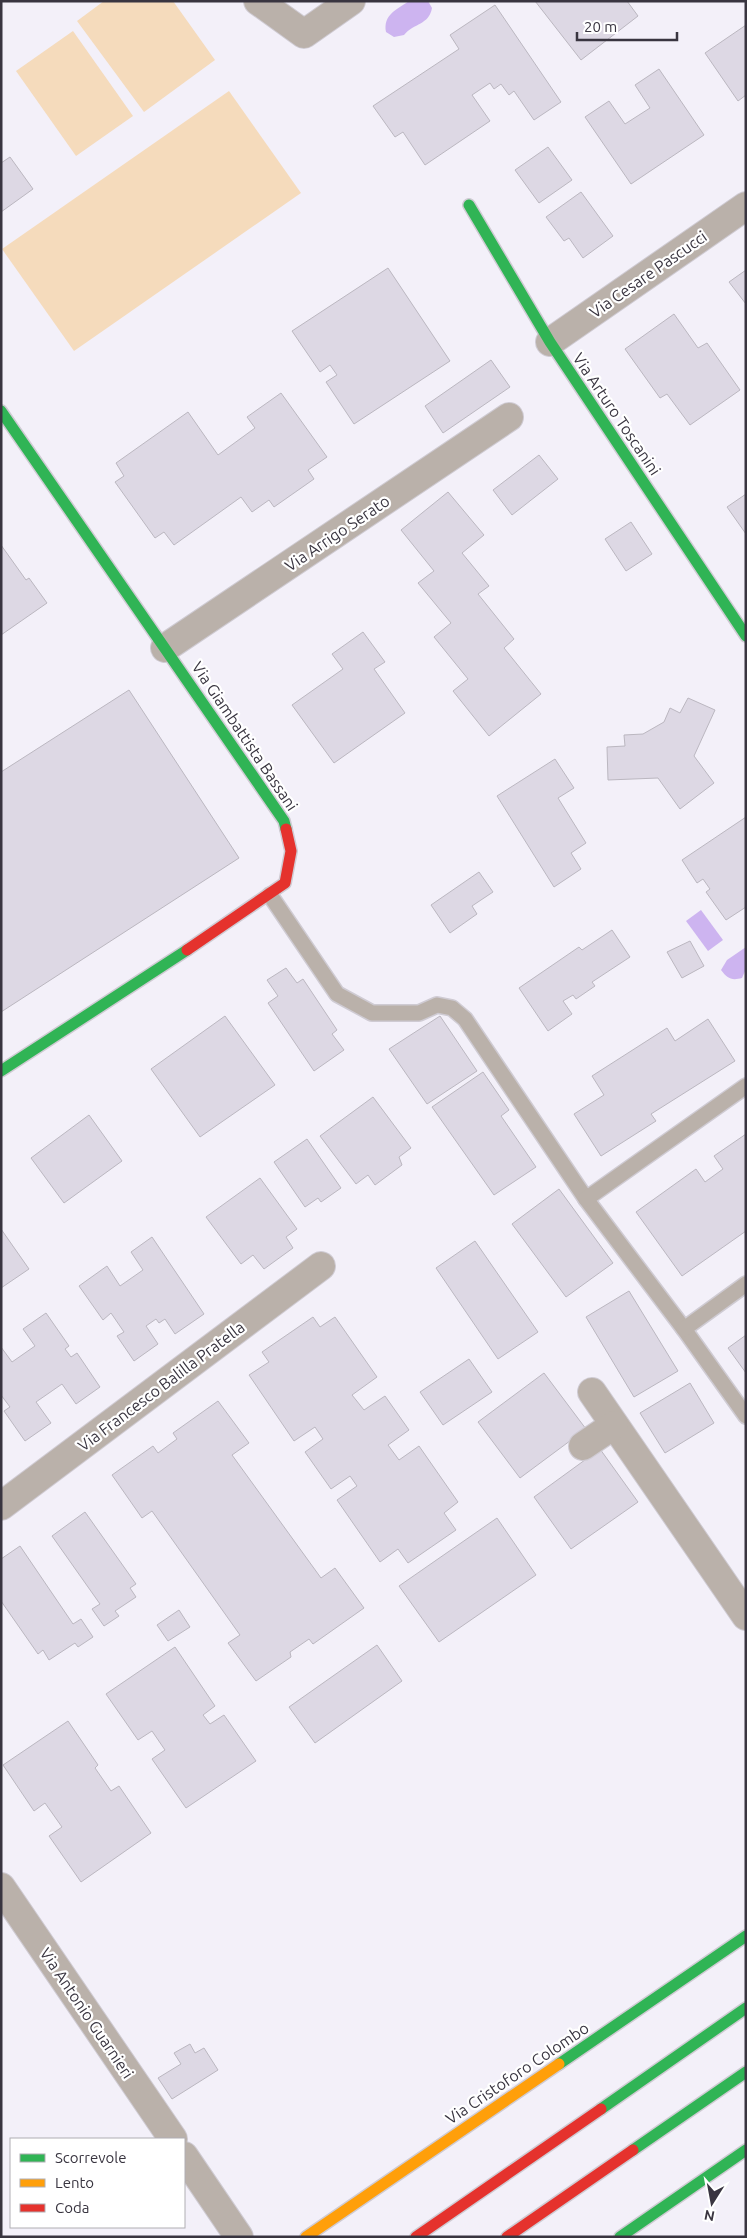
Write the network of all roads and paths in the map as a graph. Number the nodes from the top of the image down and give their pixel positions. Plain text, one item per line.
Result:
1 (258, 1) edge
2 (351, 1) edge
3 (469, 205) dead end
4 (746, 206) edge
5 (550, 342) junction
6 (1, 411) edge
7 (509, 417) dead end
8 (746, 636) edge
9 (165, 648) junction
10 (270, 895) junction
11 (1, 1070) edge
12 (746, 1086) edge
13 (586, 1199) junction
14 (320, 1266) dead end
15 (746, 1284) edge
16 (684, 1328) junction
17 (592, 1392) dead end
18 (746, 1416) edge
19 (614, 1425) junction
20 (583, 1446) dead end
21 (1, 1506) edge
22 (746, 1616) edge
23 (1, 1886) edge
24 (746, 1936) edge
25 (746, 2008) edge
26 (746, 2072) edge
27 (171, 2138) edge
28 (746, 2150) edge
29 (185, 2157) edge
30 (239, 2237) edge
31 (306, 2237) edge
32 (416, 2237) edge
33 (508, 2237) edge
34 (620, 2237) edge

1 - 2 street
3 - 5 street, Via Arturo Toscanini
4 - 5 street, Via Cesare Pascucci
5 - 8 street, Via Arturo Toscanini
6 - 9 street, Via Giambattista Bassani
7 - 9 street, Via Arrigo Serato
9 - 10 street, Via Giambattista Bassani
10 - 11 street, Via Giambattista Bassani
10 - 13 lane
12 - 13 lane
13 - 16 lane
14 - 21 street, Via Francesco Balilla Pratella
15 - 16 lane
16 - 18 lane
17 - 19 street
19 - 20 street
19 - 22 street
23 - 27 street, Via Antonio Guarnieri
24 - 31 street, Via Cristoforo Colombo
25 - 32 street
26 - 33 street
28 - 34 street
29 - 30 street

